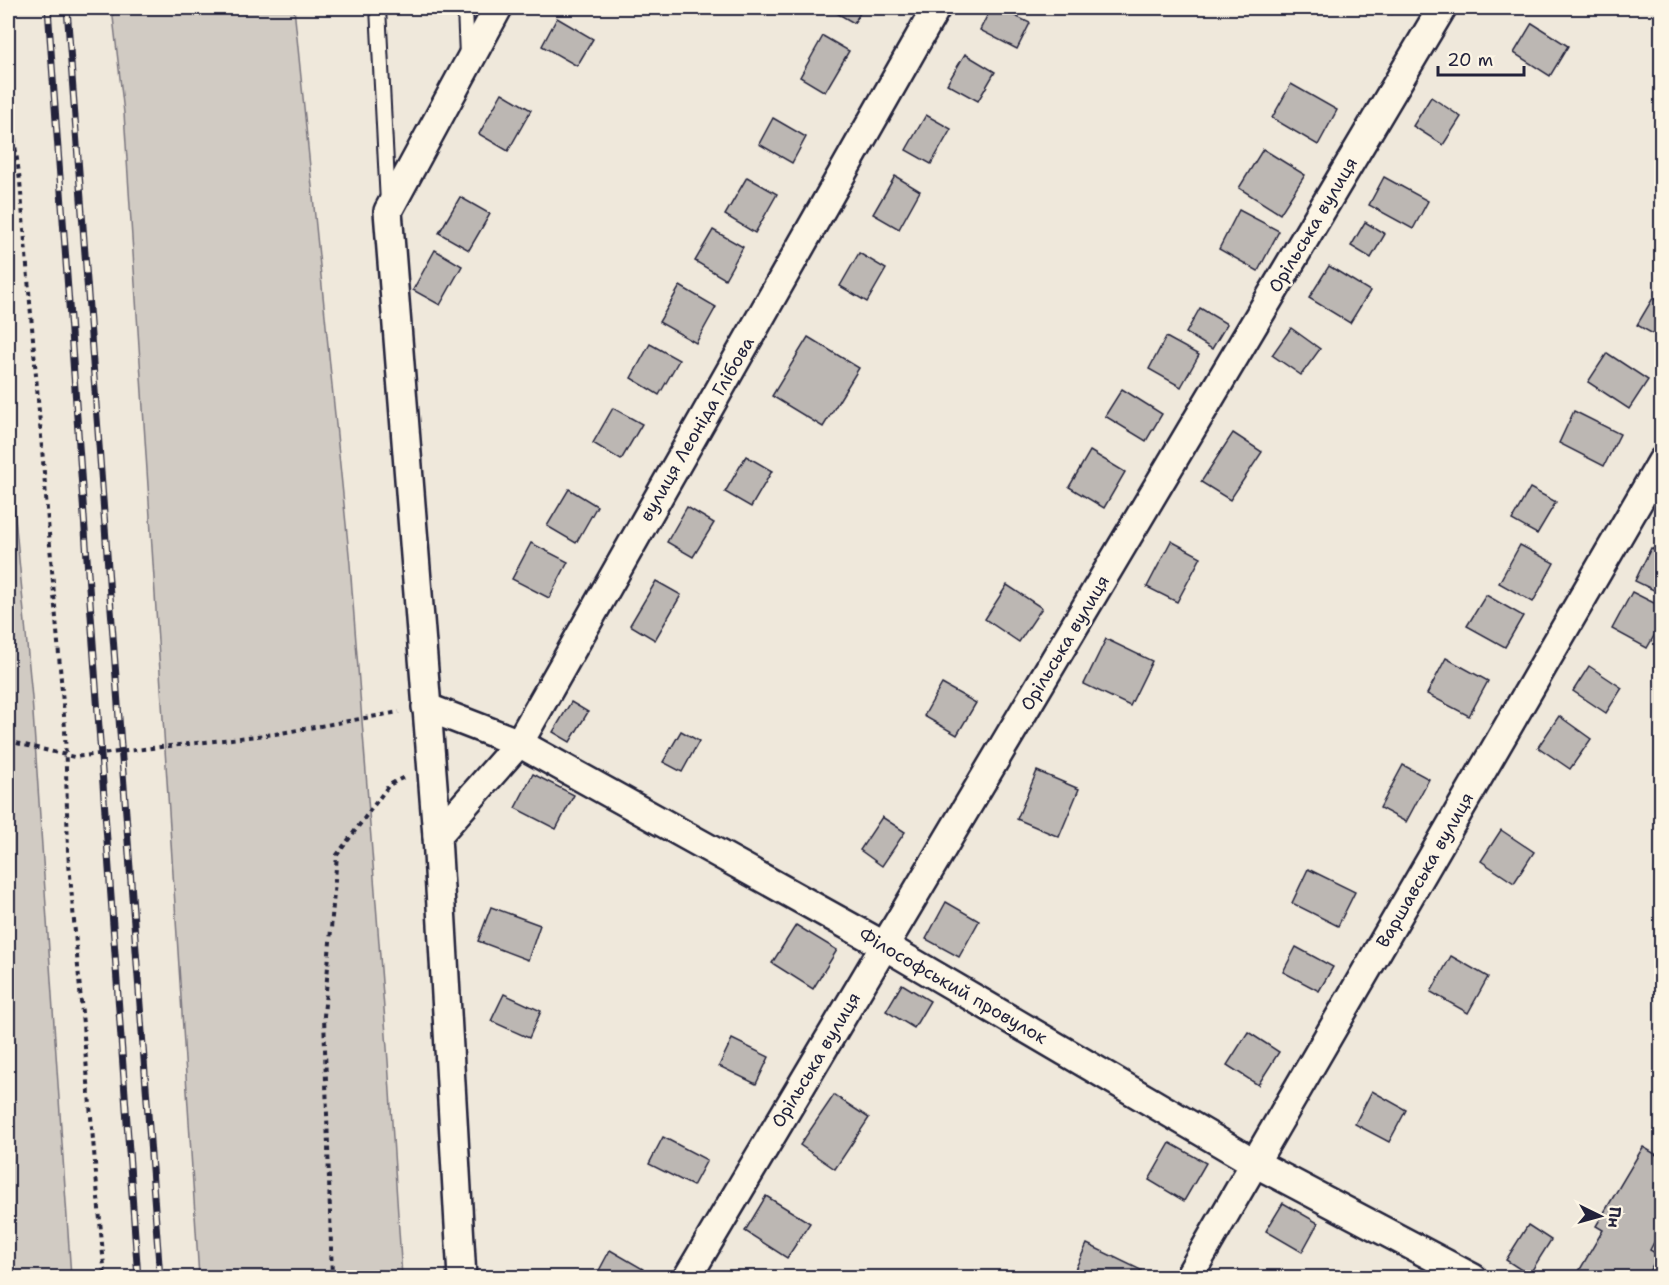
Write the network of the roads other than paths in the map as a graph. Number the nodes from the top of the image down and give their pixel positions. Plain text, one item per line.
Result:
1 (378, 8) edge
2 (465, 8) edge
3 (498, 8) edge
4 (936, 8) edge
5 (1442, 8) edge
6 (467, 65) junction
7 (388, 211) junction
8 (1662, 461) edge
9 (426, 707) junction
10 (519, 743) junction
11 (437, 836) junction
12 (885, 946) junction
13 (1255, 1163) junction
14 (462, 1278) edge
15 (687, 1278) edge
16 (1188, 1278) edge
17 (1473, 1278) edge

1 - 7 lane
2 - 6 lane
3 - 6 street
4 - 10 street, вулиця Леоніда Глібова
5 - 12 street, Орільська вулиця
6 - 7 street
7 - 9 street
8 - 13 street, Варшавська вулиця
9 - 10 street, Філософський провулок
9 - 11 street
10 - 11 street, вулиця Леоніда Глібова
10 - 12 street, Філософський провулок
11 - 14 street
12 - 13 street, Філософський провулок
12 - 15 street, Орільська вулиця
13 - 16 street, Варшавська вулиця
13 - 17 street, Філософський провулок

